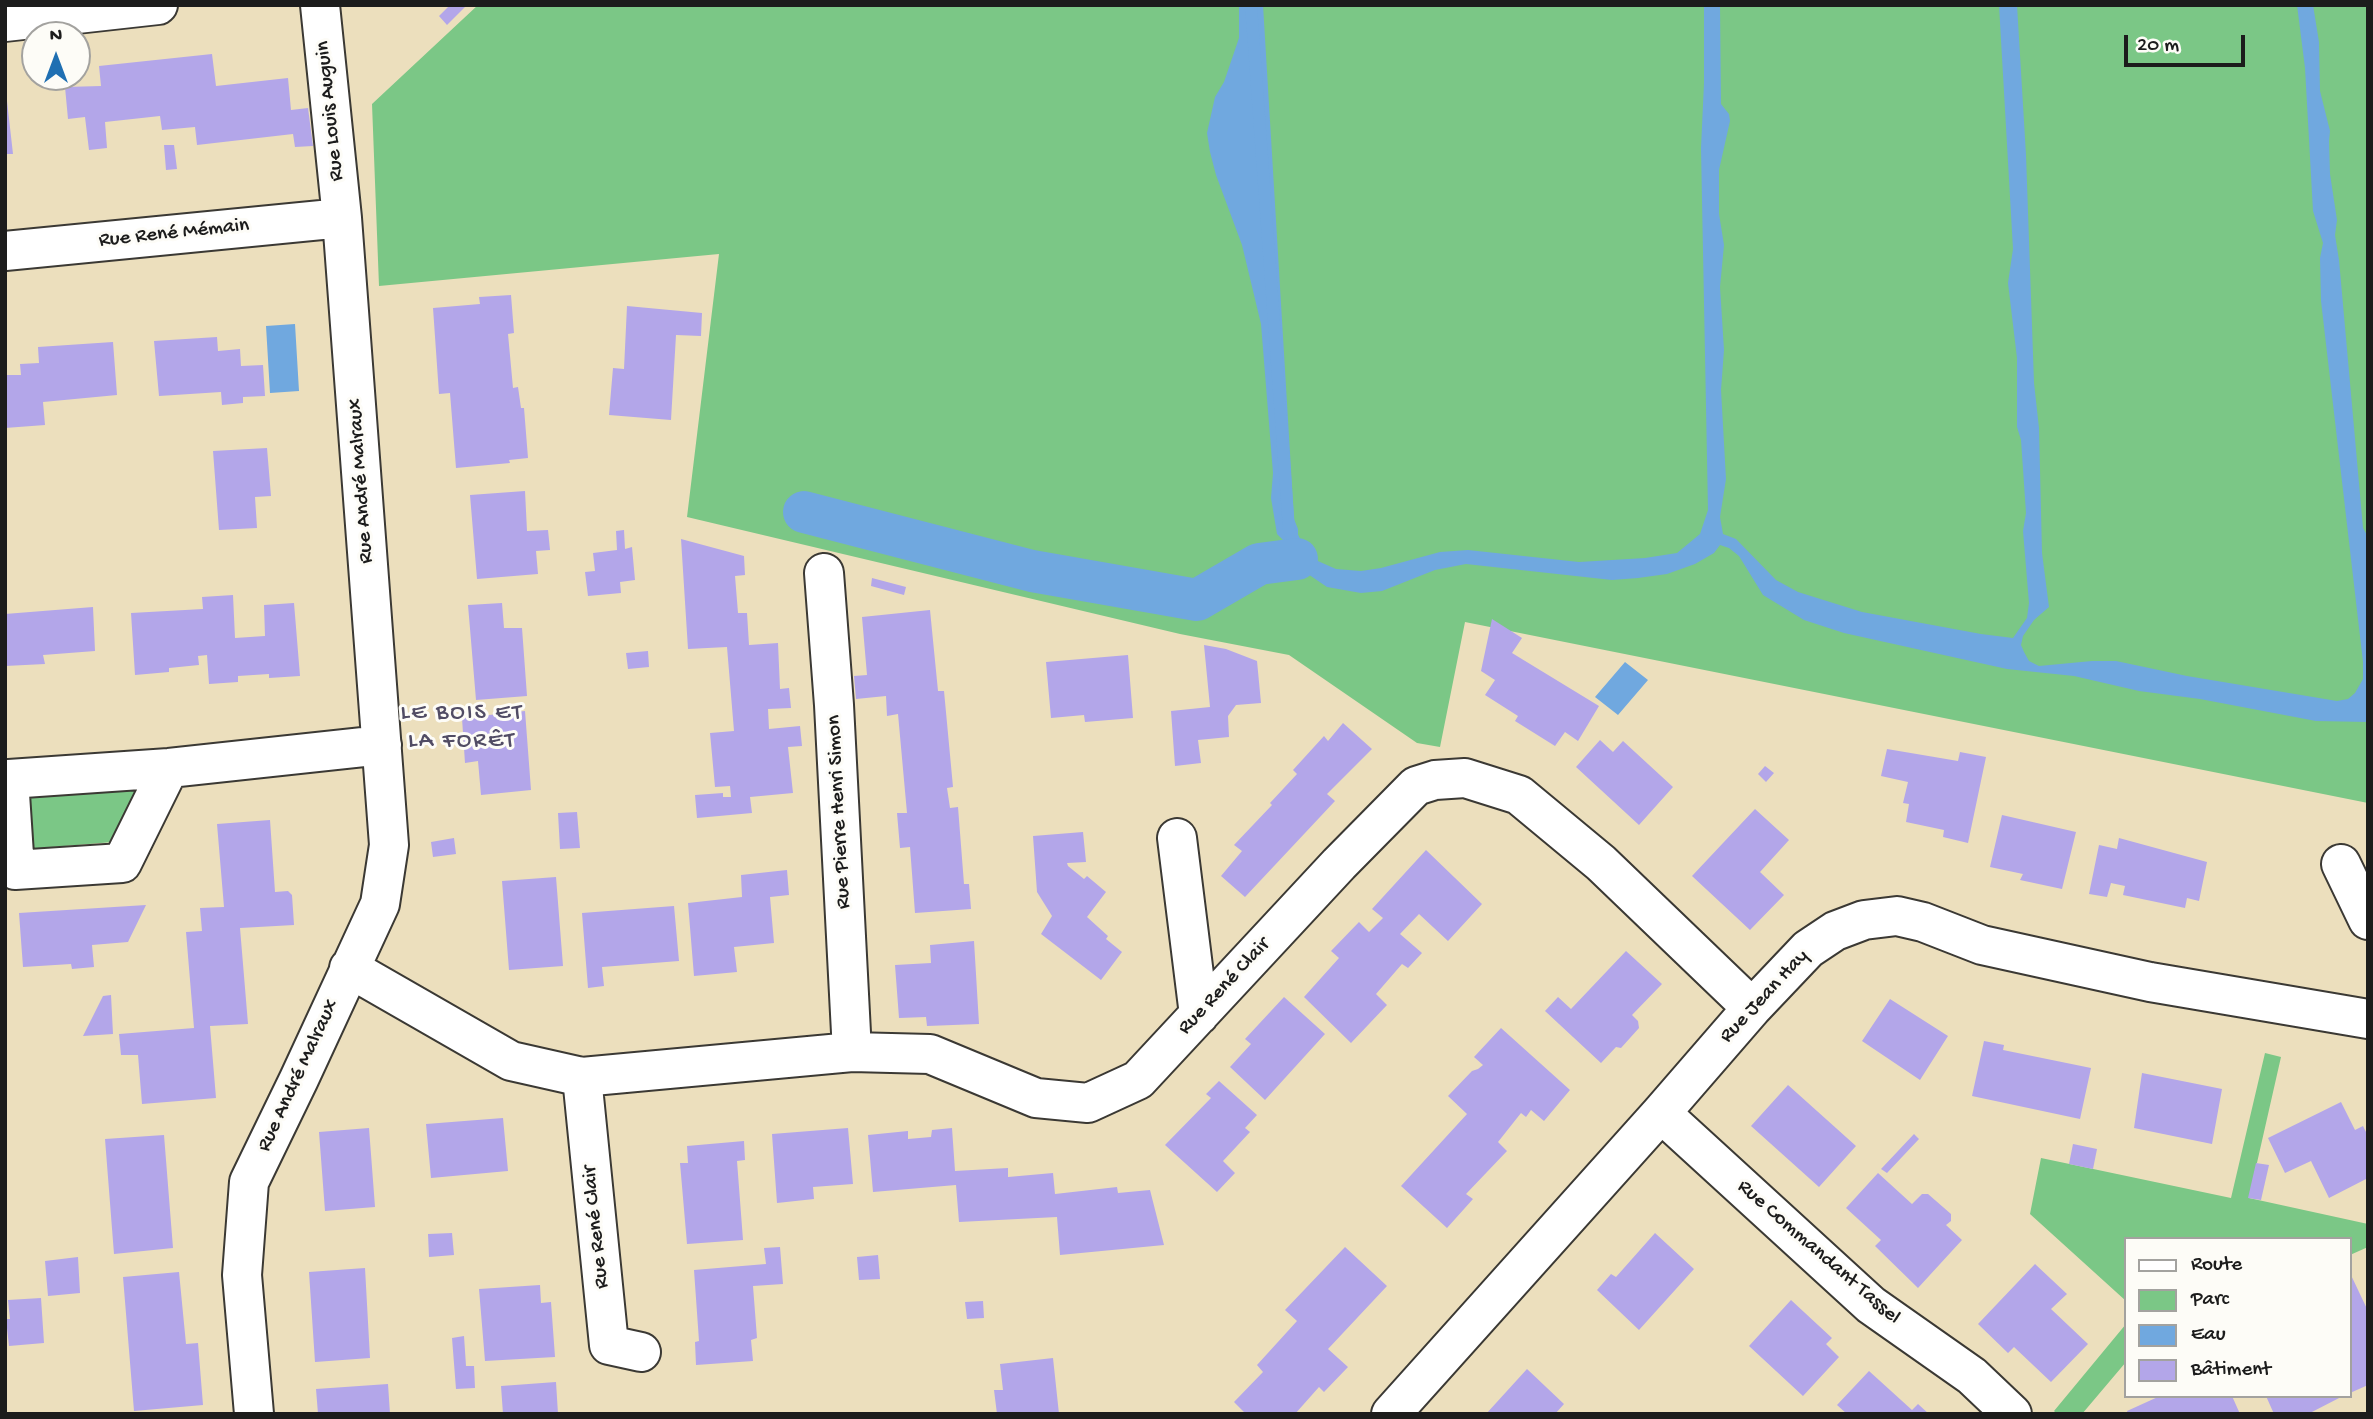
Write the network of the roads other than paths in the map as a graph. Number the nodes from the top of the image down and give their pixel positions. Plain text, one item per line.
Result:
1 (158, 5) edge
2 (320, 5) edge
3 (5, 22) edge
4 (342, 218) junction
5 (5, 251) edge
6 (824, 573) dead end
7 (382, 745) junction
8 (169, 768) dead end
9 (1177, 838) dead end
10 (2341, 864) dead end
11 (2368, 920) edge
12 (349, 968) junction
13 (1752, 1008) junction
14 (1199, 1015) junction
15 (2368, 1019) edge
16 (852, 1052) junction
17 (582, 1077) junction
18 (1661, 1113) junction
19 (640, 1352) dead end
20 (254, 1414) edge
21 (1391, 1414) edge
22 (2012, 1414) edge

1 - 3 street
2 - 4 street, Rue Louis Auguin
4 - 5 street, Rue René Mémain
4 - 7 street, Rue André Malraux
6 - 16 street, Rue Pierre Henri Simon
7 - 8 street
7 - 12 street, Rue André Malraux
9 - 14 street
10 - 11 street
12 - 17 street, Rue René Clair
12 - 20 street, Rue André Malraux
13 - 14 street, Rue René Clair
13 - 15 street, Rue Jean Hay
13 - 18 street, Rue Jean Hay
14 - 16 street, Rue René Clair
16 - 17 street, Rue René Clair
17 - 19 street, Rue René Clair
18 - 21 street, Rue Jean Hay
18 - 22 street, Rue Commandant Tassel

